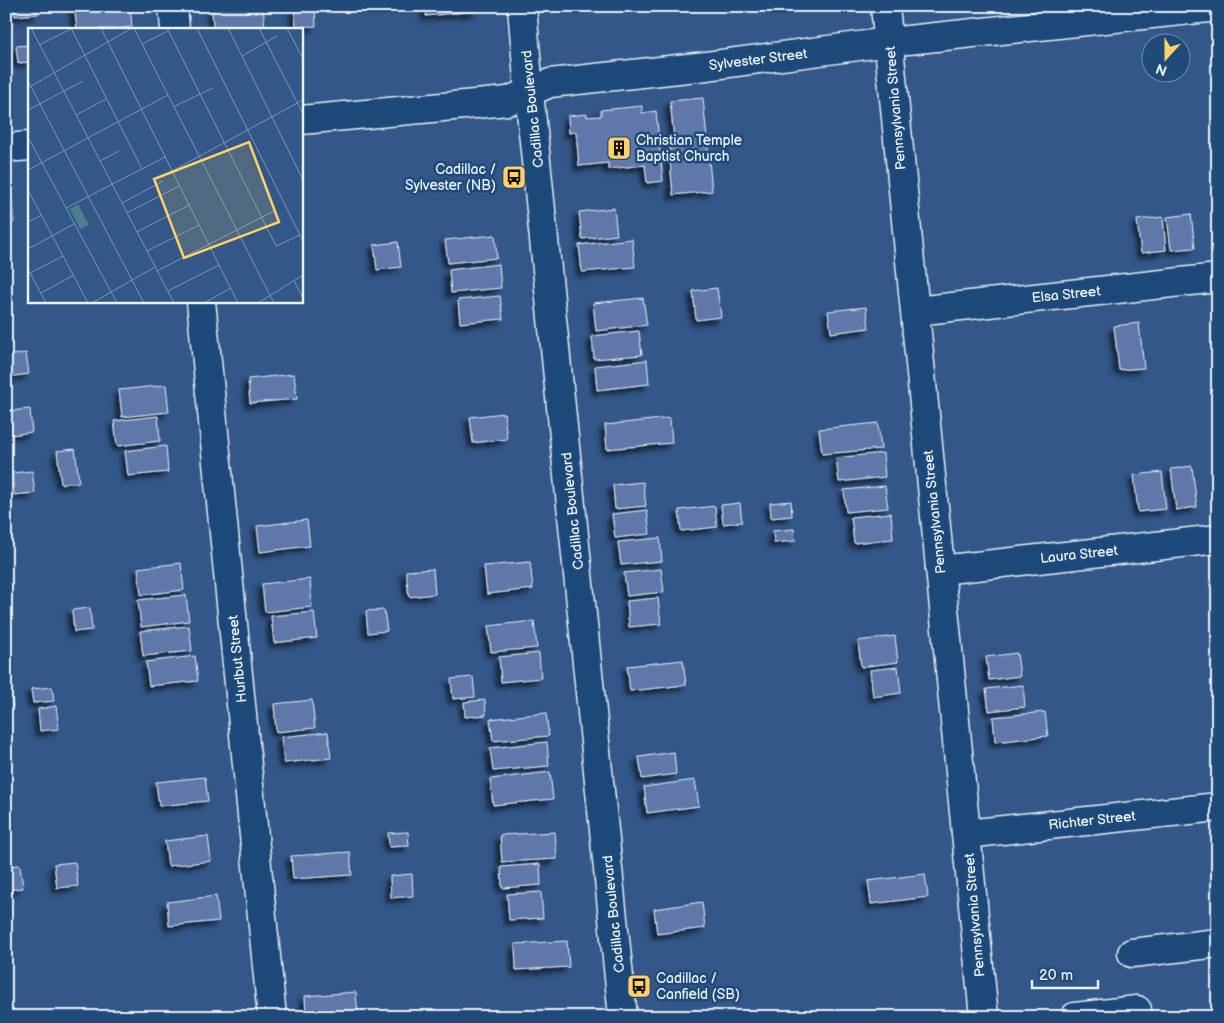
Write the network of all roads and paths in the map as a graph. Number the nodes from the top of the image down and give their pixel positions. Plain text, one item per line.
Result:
1 (173, 6) edge
2 (522, 6) edge
3 (885, 6) edge
4 (1218, 7) edge
5 (175, 28) edge
6 (889, 42) junction
7 (529, 92) junction
8 (302, 120) edge
9 (1218, 278) edge
10 (201, 302) edge
11 (915, 311) junction
12 (1218, 539) edge
13 (940, 570) junction
14 (1218, 806) edge
15 (966, 834) junction
16 (1218, 943) edge
17 (1132, 953) dead end
18 (1137, 1010) dead end
19 (272, 1017) edge
20 (623, 1017) edge
21 (984, 1017) edge
22 (1075, 1017) edge

1 - 5 street
2 - 7 street, Cadillac Boulevard
3 - 6 street, Pennsylvania Street
4 - 6 street, Sylvester Street
6 - 7 street, Sylvester Street
6 - 11 street, Pennsylvania Street
7 - 8 street, Sylvester Street
7 - 20 street, Cadillac Boulevard
9 - 11 street, Elsa Street
10 - 19 street, Hurlbut Street
11 - 13 street, Pennsylvania Street
12 - 13 street, Laura Street
13 - 15 street, Pennsylvania Street
14 - 15 street, Richter Street
15 - 21 street, Pennsylvania Street
16 - 17 street
18 - 22 street

